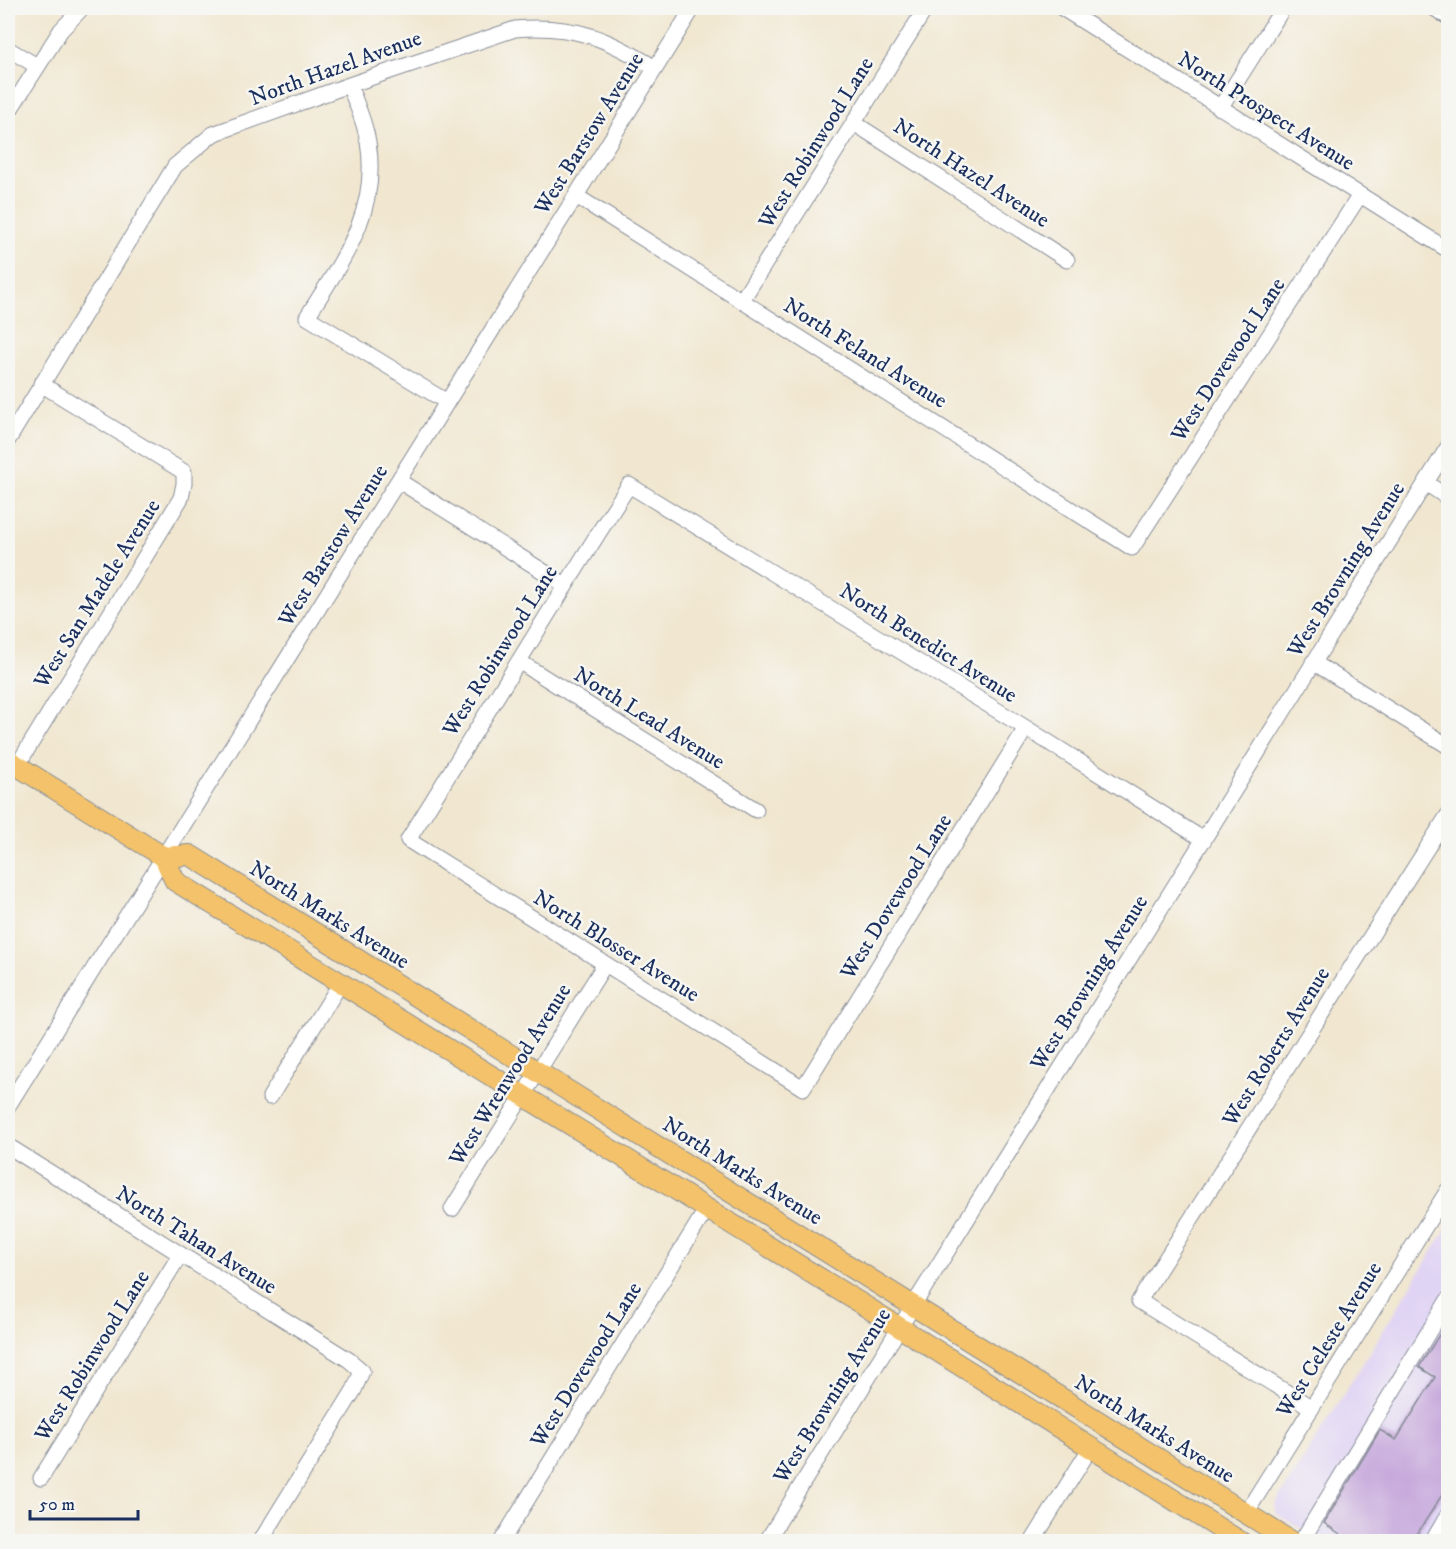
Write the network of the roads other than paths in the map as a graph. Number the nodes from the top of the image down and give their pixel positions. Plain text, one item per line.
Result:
1 (82, 8) edge
2 (693, 8) edge
3 (926, 8) edge
4 (1062, 8) edge
5 (1283, 8) edge
6 (1434, 8) edge
7 (1449, 16) edge
8 (8, 49) edge
9 (37, 66) junction
10 (655, 68) junction
11 (349, 85) junction
12 (1220, 108) junction
13 (8, 113) edge
14 (854, 123) junction
15 (1360, 195) junction
16 (576, 196) junction
17 (1449, 250) edge
18 (1067, 260) dead end
19 (742, 300) junction
20 (41, 384) junction
21 (447, 402) junction
22 (8, 440) edge
23 (1449, 447) edge
24 (399, 481) junction
25 (1425, 483) junction
26 (629, 485) joint
27 (1449, 498) edge
28 (1132, 548) joint
29 (565, 585) junction
30 (520, 662) junction
31 (1313, 662) junction
32 (1026, 728) junction
33 (1449, 746) edge
34 (12, 763) edge
35 (756, 810) dead end
36 (1449, 815) edge
37 (408, 840) joint
38 (1204, 840) junction
39 (164, 857) junction
40 (604, 964) junction
41 (340, 984) junction
42 (537, 1070) junction
43 (803, 1088) joint
44 (521, 1096) junction
45 (270, 1097) dead end
46 (8, 1106) edge
47 (8, 1146) edge
48 (1449, 1190) edge
49 (452, 1209) dead end
50 (706, 1210) junction
51 (180, 1255) junction
52 (1449, 1300) edge
53 (913, 1305) junction
54 (899, 1328) junction
55 (1312, 1408) junction
56 (1091, 1446) junction
57 (41, 1478) dead end
58 (1149, 1483) junction
59 (1246, 1513) junction
60 (1449, 1515) edge
61 (260, 1542) edge
62 (501, 1542) edge
63 (766, 1542) edge
64 (1032, 1542) edge
65 (1241, 1542) edge
66 (1292, 1542) edge
67 (1301, 1542) edge
68 (1432, 1542) edge

1 - 9 street
2 - 10 street, West Barstow Avenue
3 - 14 street, West Robinwood Lane
4 - 12 street, North Prospect Avenue
5 - 12 street
6 - 7 street
8 - 9 street
9 - 13 street
10 - 11 street, North Hazel Avenue
10 - 16 street, West Barstow Avenue
11 - 20 street, North Hazel Avenue
11 - 21 street
12 - 15 street, North Prospect Avenue
14 - 18 street, North Hazel Avenue
14 - 19 street, West Robinwood Lane
15 - 17 street, North Prospect Avenue
15 - 28 street, West Dovewood Lane
16 - 19 street, North Feland Avenue
16 - 21 street, West Barstow Avenue
19 - 28 street, North Feland Avenue
20 - 22 street, North Hazel Avenue
20 - 34 street, West San Madele Avenue
21 - 24 street, West Barstow Avenue
23 - 25 street, West Browning Avenue
24 - 29 street
24 - 39 street, West Barstow Avenue
25 - 27 street
25 - 31 street, West Browning Avenue
26 - 29 street, West Robinwood Lane
26 - 32 street, North Benedict Avenue
29 - 30 street, West Robinwood Lane
30 - 35 street, North Lead Avenue
30 - 37 street, West Robinwood Lane
31 - 33 street
31 - 38 street, West Browning Avenue
32 - 38 street, North Benedict Avenue
32 - 43 street, West Dovewood Lane
34 - 39 main road
36 - 55 street, West Roberts Avenue
37 - 40 street, North Blosser Avenue
38 - 53 street, West Browning Avenue
39 - 41 main road
39 - 42 main road, North Marks Avenue
39 - 46 street, West Barstow Avenue
40 - 42 street, West Wrenwood Avenue
40 - 43 street, North Blosser Avenue
41 - 44 main road
41 - 45 street
42 - 44 street, West Wrenwood Avenue
42 - 53 main road, North Marks Avenue
44 - 49 street, West Wrenwood Avenue
44 - 50 main road
47 - 51 street, North Tahan Avenue
48 - 55 street, West Celeste Avenue
50 - 54 main road
50 - 62 street, West Dovewood Lane
51 - 57 street, West Robinwood Lane
51 - 61 street, North Tahan Avenue
52 - 67 street
53 - 54 street, West Browning Avenue
53 - 59 main road, North Marks Avenue
54 - 56 main road
54 - 63 street, West Browning Avenue
55 - 59 street, West Celeste Avenue
56 - 58 main road
56 - 64 street
58 - 59 main road
58 - 65 main road
59 - 66 main road, North Marks Avenue
60 - 68 street

